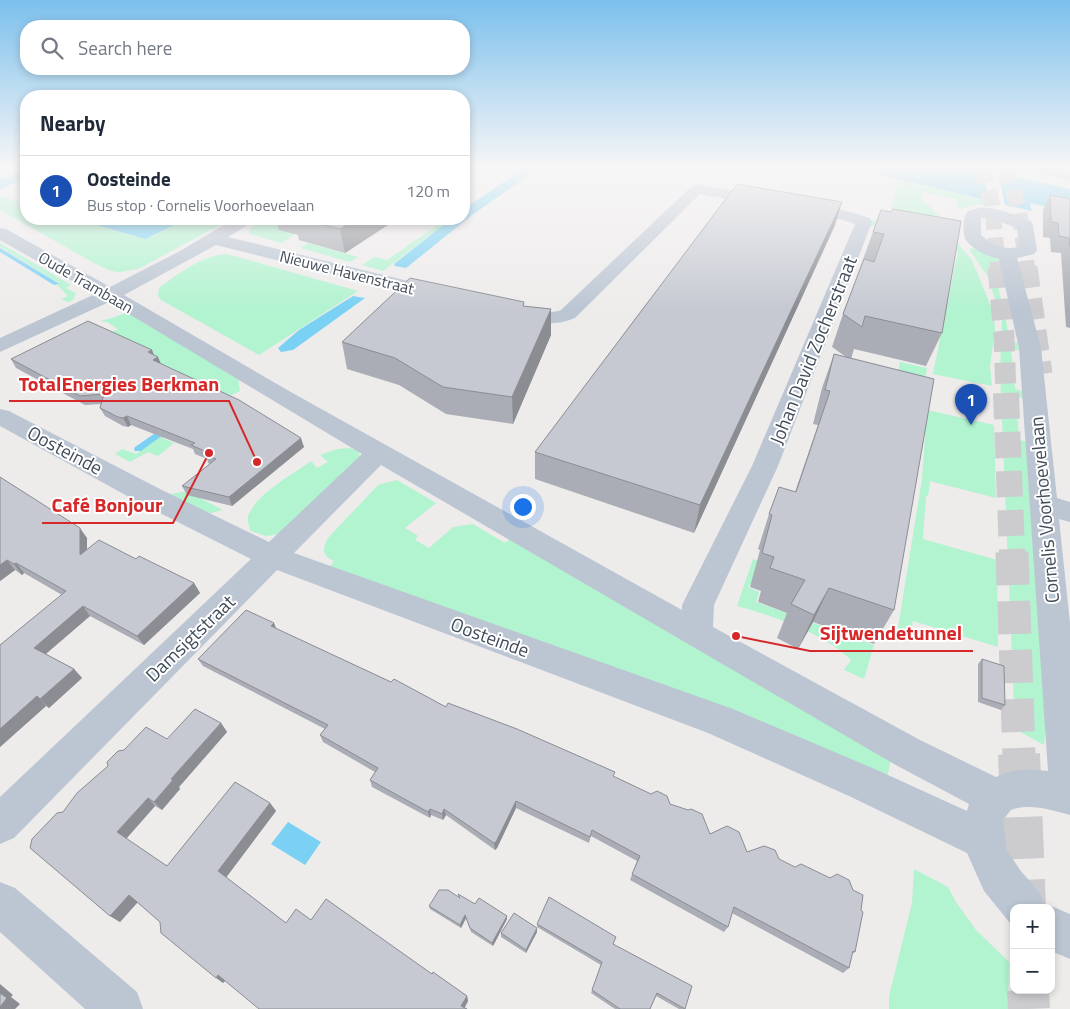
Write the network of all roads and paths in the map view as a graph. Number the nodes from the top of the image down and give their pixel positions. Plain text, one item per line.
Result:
1 (671, 214) edge
2 (836, 214) edge
3 (236, 225) edge
4 (0, 233) edge
5 (214, 240) junction
6 (1007, 256) tunnel mouth
7 (114, 297) junction
8 (455, 298) edge
9 (495, 308) edge
10 (0, 346) edge
11 (0, 358) edge
12 (1, 418) edge
13 (379, 452) junction
14 (1044, 504) junction
15 (1070, 512) edge
16 (273, 557) junction
17 (696, 634) junction
18 (1070, 796) edge
19 (996, 797) junction
20 (0, 824) edge
21 (984, 840) junction
22 (0, 903) edge
23 (1021, 904) edge
24 (1055, 930) edge
25 (1070, 937) edge
26 (120, 1009) edge

1 - 9 street, Johan David Zocherstraat
2 - 17 street, Johan David Zocherstraat
3 - 5 street
4 - 7 street, Oude Trambaan
5 - 7 street
5 - 8 street, Nieuwe Havenstraat
6 - 14 street, Cornelis Voorhoevelaan
7 - 10 street
7 - 11 street
7 - 13 street, Oude Trambaan
12 - 16 street, Oosteinde
13 - 16 street, Damsigtstraat
13 - 17 street
14 - 15 street
14 - 18 street, Cornelis Voorhoevelaan
16 - 20 street, Damsigtstraat
16 - 21 street, Oosteinde
17 - 19 street
18 - 19 street
19 - 21 street
21 - 23 street
22 - 26 street
24 - 25 street

